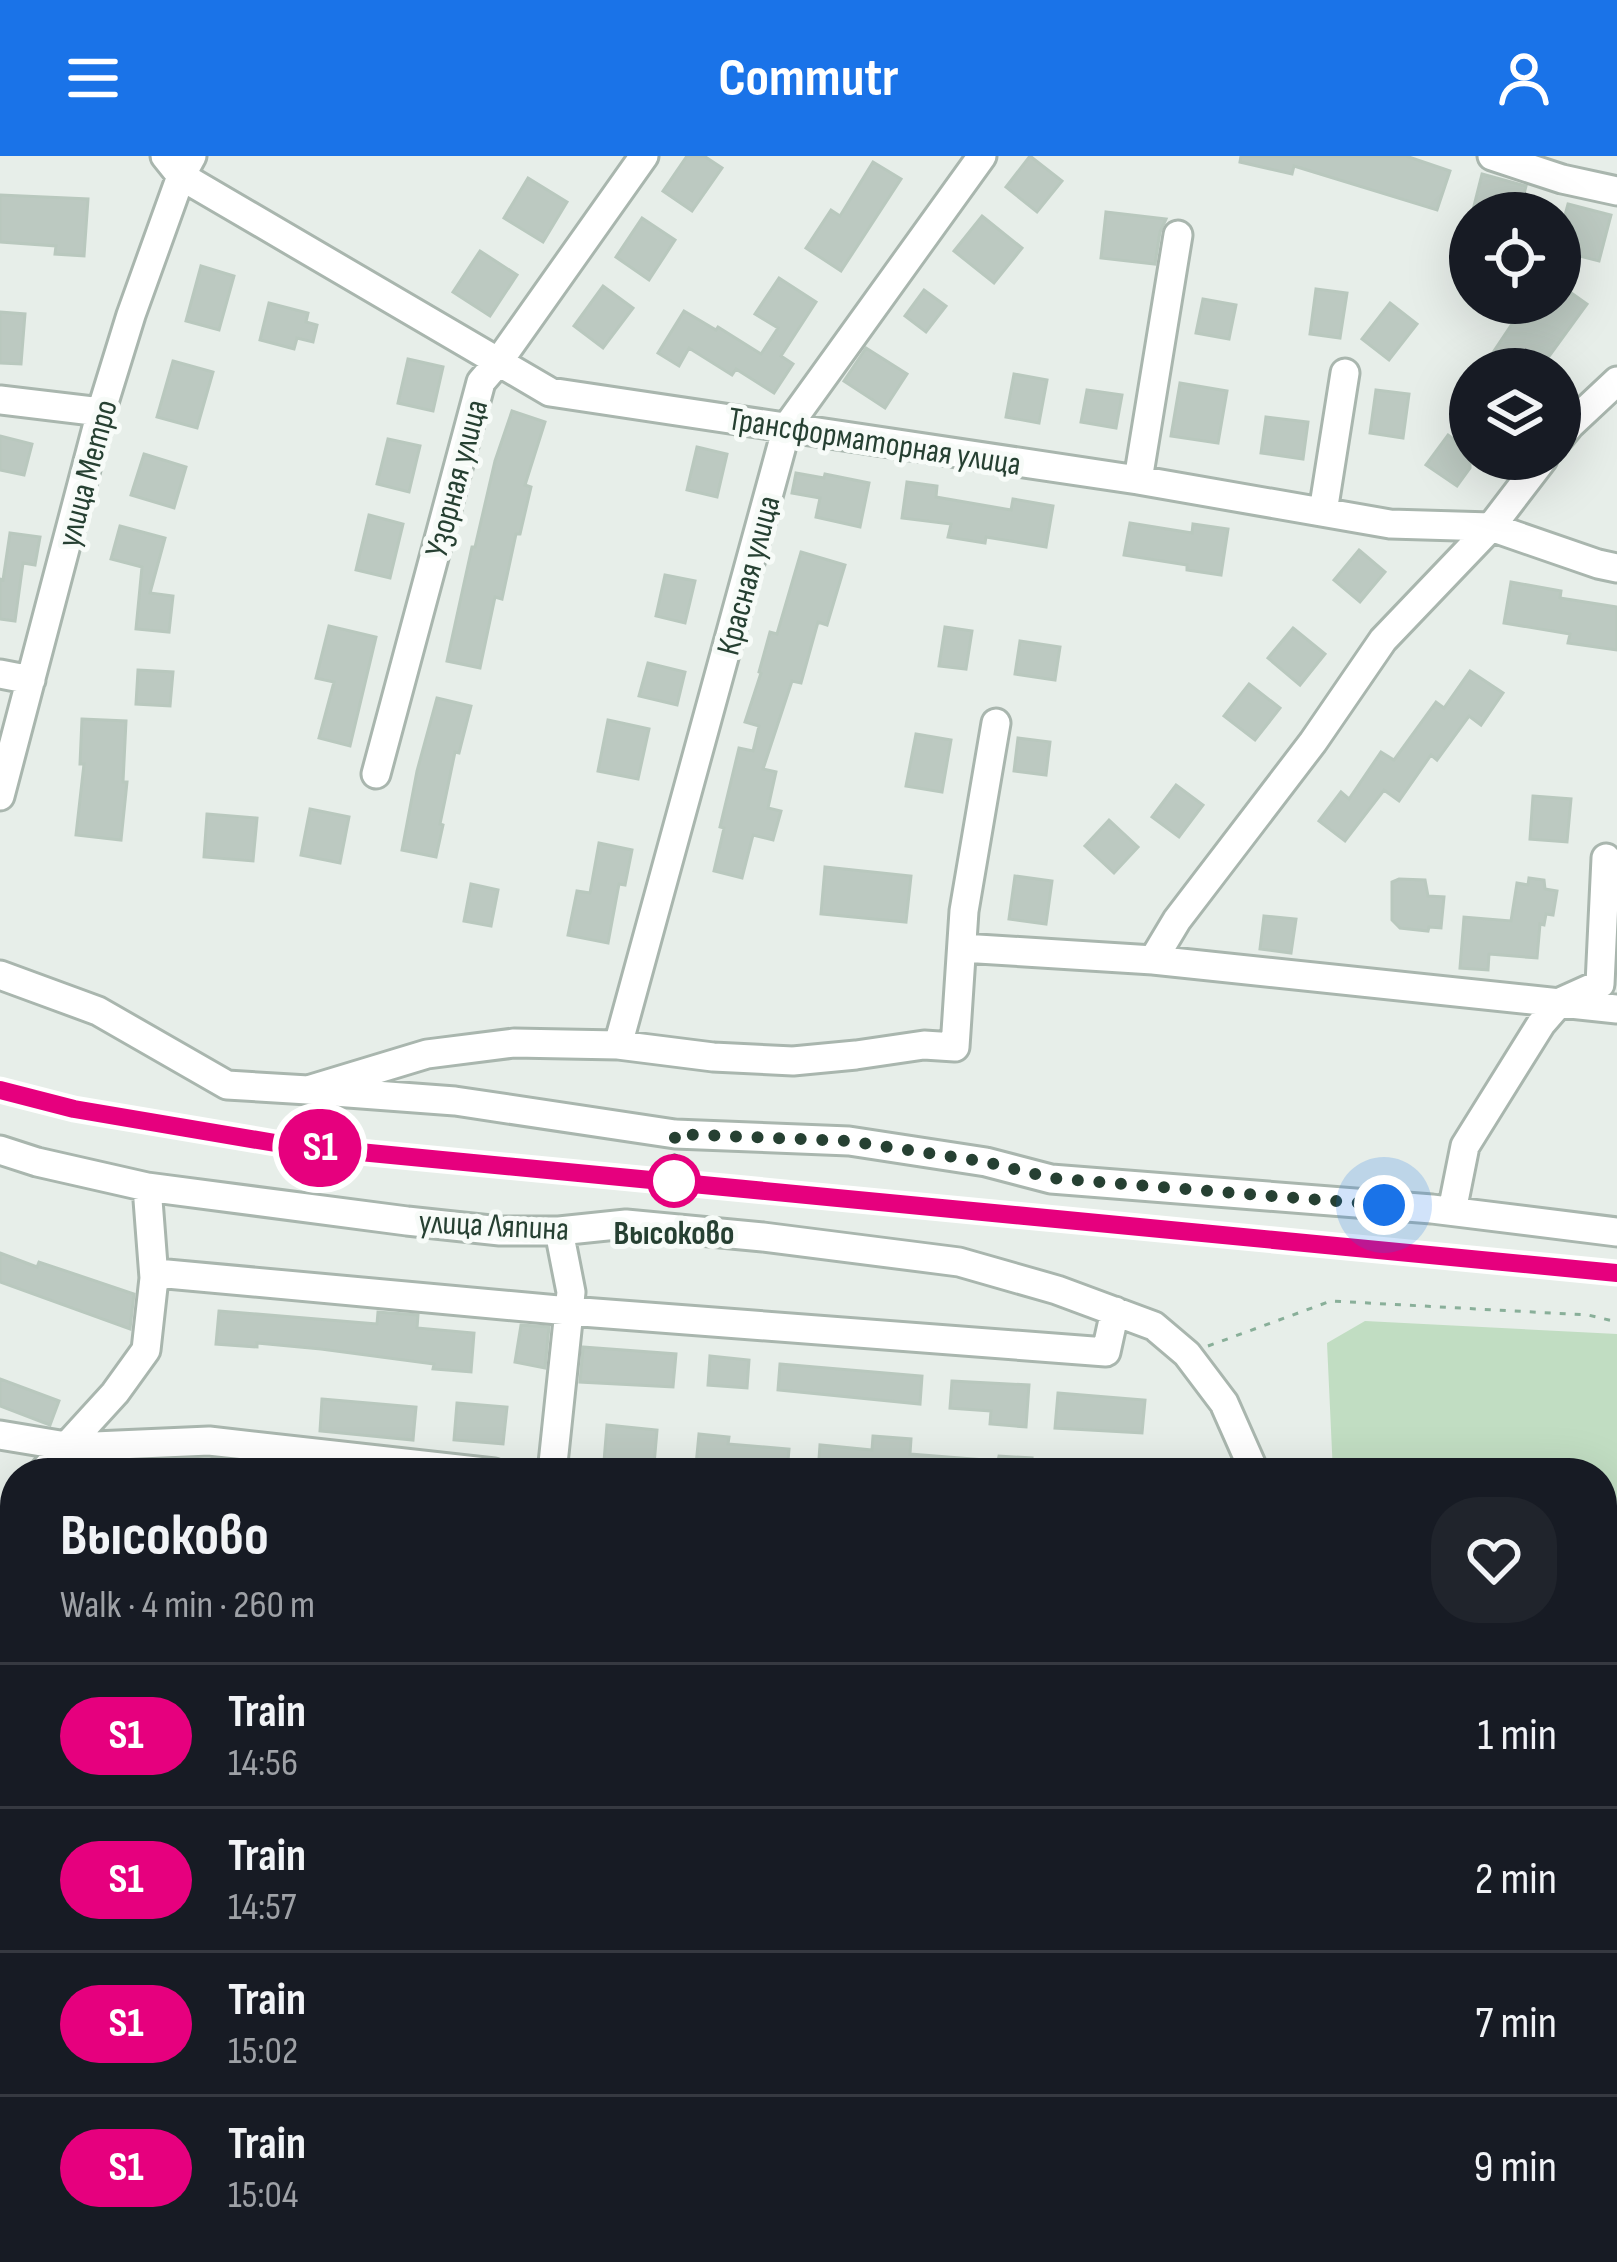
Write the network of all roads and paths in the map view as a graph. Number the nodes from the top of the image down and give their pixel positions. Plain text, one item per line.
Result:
1 (644, 156) edge
2 (982, 156) edge
3 (1492, 156) edge
4 (179, 163) edge
5 (1617, 191) edge
6 (1178, 235) dead end
7 (499, 361) junction
8 (1345, 373) dead end
9 (1617, 381) edge
10 (0, 400) edge
11 (101, 412) junction
12 (1581, 414) edge
13 (788, 427) junction
14 (1138, 480) junction
15 (1527, 480) edge
16 (1323, 512) junction
17 (1491, 526) junction
18 (1617, 568) edge
19 (0, 674) edge
20 (31, 680) junction
21 (996, 723) dead end
22 (376, 774) dead end
23 (0, 796) edge
24 (1606, 858) dead end
25 (962, 948) junction
26 (1153, 960) junction
27 (0, 975) edge
28 (1560, 1002) junction
29 (1617, 1009) edge
30 (618, 1046) junction
31 (308, 1090) junction
32 (0, 1150) edge
33 (147, 1187) junction
34 (1452, 1211) junction
35 (559, 1232) junction
36 (1617, 1232) edge
37 (154, 1278) junction
38 (569, 1311) junction
39 (1115, 1311) junction
40 (1617, 1322) edge
41 (1187, 1354) junction
42 (0, 1435) edge
43 (65, 1446) junction
44 (55, 1458) edge
45 (360, 1458) edge
46 (554, 1458) edge
47 (1248, 1458) edge

1 - 7 street, Узорная улица
2 - 13 street, Красная улица
3 - 5 street
4 - 7 street, Трансформаторная улица
4 - 11 street, улица Метро
6 - 14 street
7 - 13 street, Трансформаторная улица
7 - 22 street, Узорная улица
8 - 16 street
9 - 12 street
10 - 11 street
11 - 20 street, улица Метро
13 - 14 street, Трансформаторная улица
13 - 30 street, Красная улица
14 - 16 street, Трансформаторная улица
15 - 17 street
16 - 17 street, Трансформаторная улица
17 - 18 street, Трансформаторная улица
17 - 26 street
19 - 20 street
20 - 23 street, улица Метро
21 - 25 street
24 - 28 street
25 - 26 street
25 - 30 street
26 - 28 street
27 - 31 street
28 - 29 street
28 - 34 street
30 - 31 street
31 - 34 street
32 - 33 street, улица Ляпина
33 - 35 street, улица Ляпина
33 - 37 street
34 - 36 street
35 - 38 street
35 - 39 street, улица Ляпина
37 - 38 street
37 - 43 street
38 - 39 street
38 - 46 street
39 - 41 street, улица Ляпина
40 - 41 path
41 - 47 street, улица Ляпина
42 - 43 street
43 - 44 street
43 - 45 street

